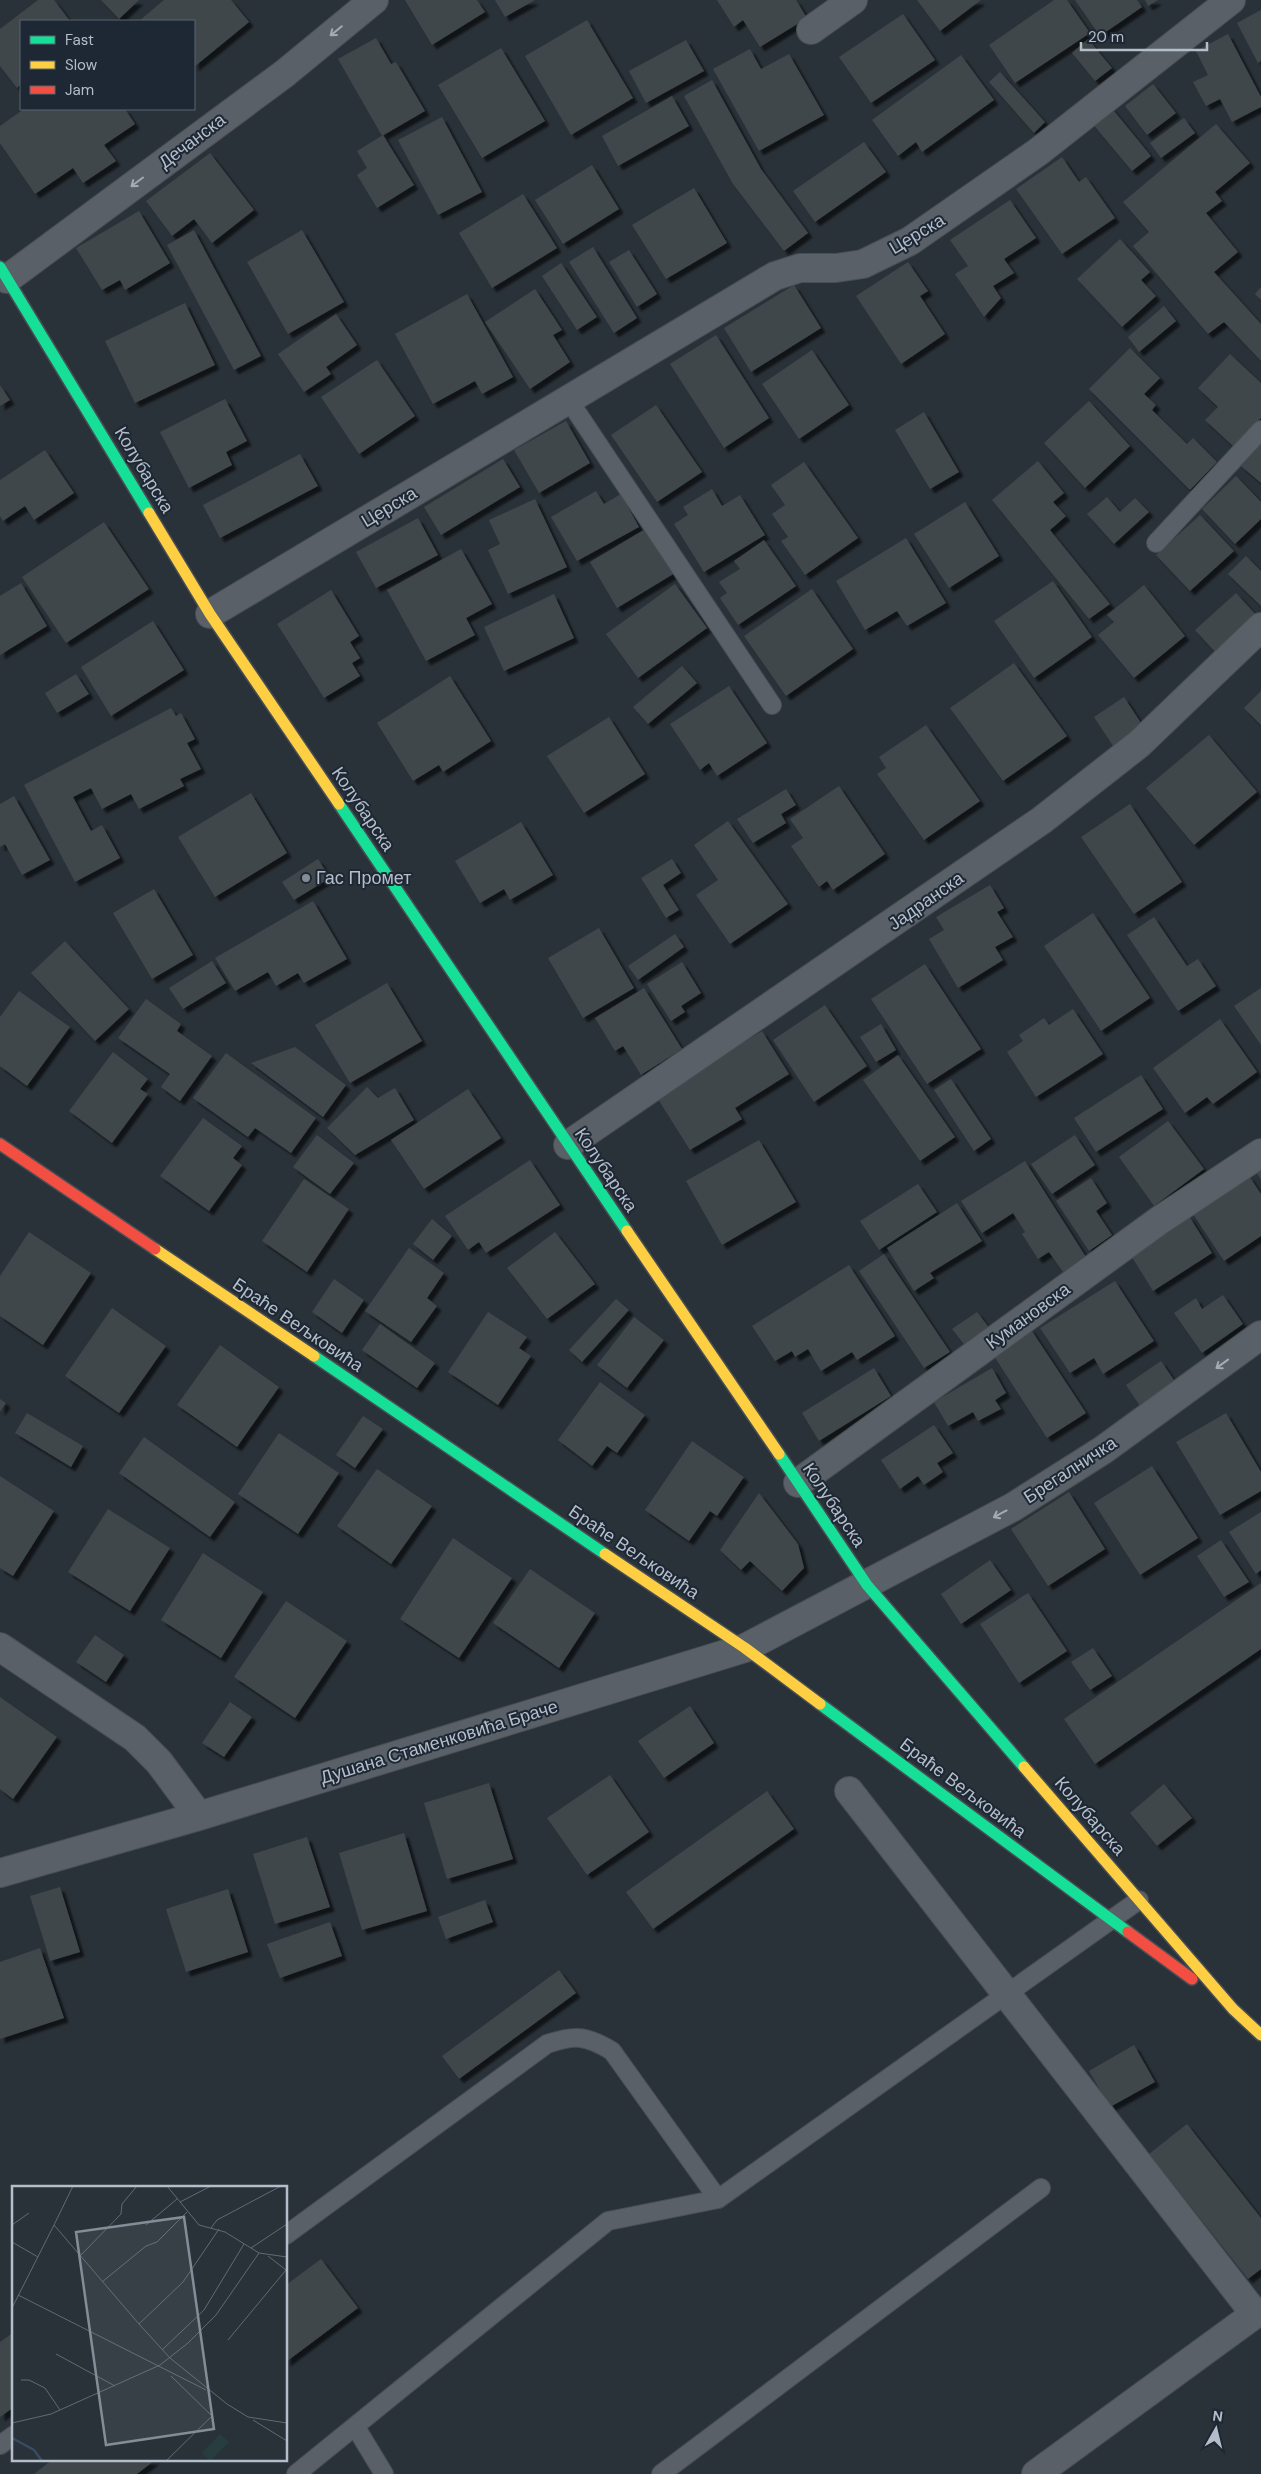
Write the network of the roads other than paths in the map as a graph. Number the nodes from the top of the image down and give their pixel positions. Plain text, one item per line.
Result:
1 (374, 0) edge
2 (853, 0) edge
3 (1231, 0) edge
4 (810, 30) dead end
5 (4, 273) edge
6 (568, 399) junction
7 (1261, 430) edge
8 (1156, 543) dead end
9 (210, 614) junction
10 (1261, 627) edge
11 (772, 705) dead end
12 (0, 1144) edge
13 (568, 1145) junction
14 (1261, 1153) edge
15 (1261, 1335) edge
16 (798, 1483) junction
17 (868, 1585) junction
18 (0, 1647) edge
19 (745, 1648) junction
20 (849, 1792) dead end
21 (199, 1816) junction
22 (0, 1873) edge
23 (1139, 1900) junction
24 (1113, 1920) junction
25 (1005, 1993) junction
26 (1233, 2009) junction
27 (1261, 2035) edge
28 (1042, 2188) dead end
29 (718, 2199) junction
30 (288, 2234) edge
31 (1258, 2318) edge
32 (355, 2426) junction
33 (12, 2436) edge
34 (0, 2445) edge
35 (296, 2474) edge
36 (384, 2474) edge
37 (661, 2474) edge
38 (1036, 2474) edge

1 -> 5 street, Дечанска
2 - 4 street
3 - 6 street, Церска
5 - 9 main road, Колубарска
6 - 9 street, Церска
6 - 11 lane
7 - 8 lane
9 - 13 main road, Колубарска
10 - 13 street, Јадранска
12 - 19 main road, Браће Вељковића
13 - 16 main road, Колубарска
14 - 16 street, Кумановска
15 -> 17 street, Брегалничка
16 - 17 main road, Колубарска
17 - 19 street, Душана Стаменковића Браче
17 - 23 main road, Колубарска
18 - 21 street
19 - 21 street, Душана Стаменковића Браче
19 - 24 main road, Браће Вељковића
20 - 25 street
21 - 22 street, Душана Стаменковића Браче
23 - 24 lane
23 - 26 main road, Колубарска
24 - 25 lane
24 - 26 main road, Браће Вељковића
25 - 29 lane
25 - 31 street
26 - 27 main road, Колубарска
28 - 37 lane
29 - 30 lane
29 - 32 lane
31 - 38 street
32 - 35 lane
32 - 36 lane
33 - 34 lane

